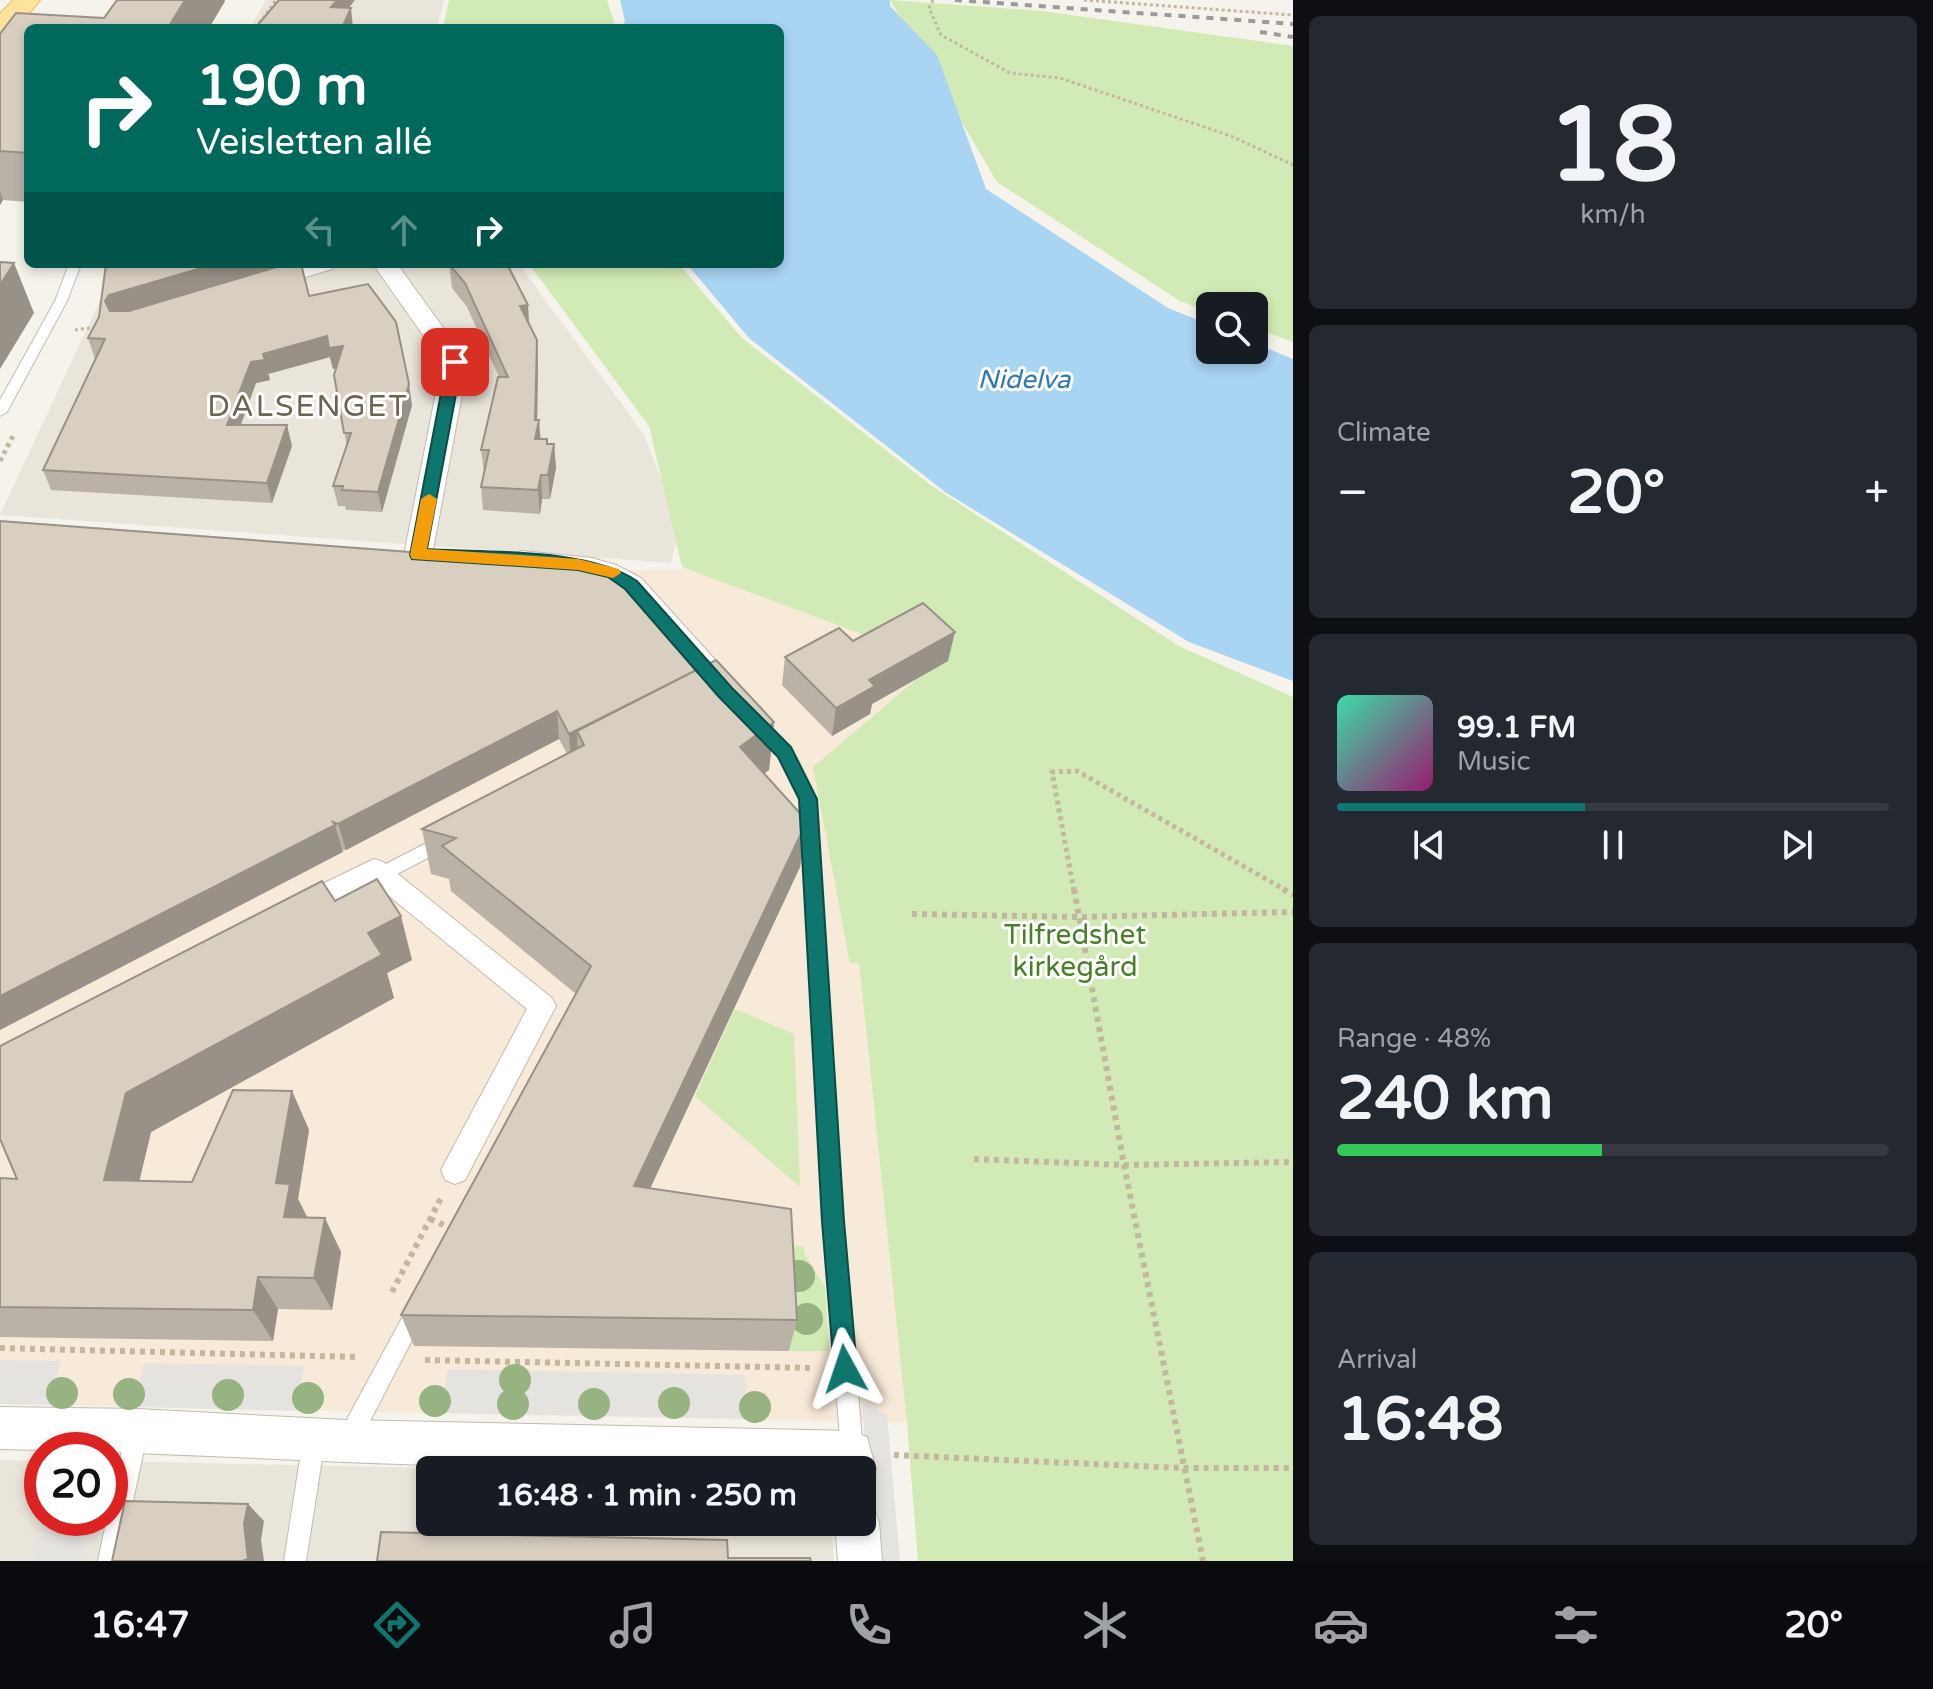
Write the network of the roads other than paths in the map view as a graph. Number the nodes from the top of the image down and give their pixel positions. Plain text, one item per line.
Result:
1 (27, 0) edge
2 (0, 31) edge
3 (73, 268) edge
4 (310, 268) edge
5 (388, 268) edge
6 (232, 291) edge
7 (0, 412) edge
8 (387, 552) edge
9 (418, 555) junction
10 (447, 556) edge
11 (491, 559) edge
12 (730, 701) joint
13 (463, 830) edge
14 (382, 874) junction
15 (283, 916) edge
16 (455, 1170) road end
17 (426, 1293) edge
18 (0, 1428) edge
19 (137, 1430) junction
20 (331, 1440) junction
21 (729, 1456) edge
22 (853, 1456) edge
23 (858, 1536) edge
24 (109, 1561) edge
25 (295, 1561) edge
26 (860, 1561) edge

1 - 2 main road
3 - 7 lane
4 - 6 street
5 - 9 street
8 - 9 street
9 - 10 street
11 - 12 street
12 - 22 lane
13 - 14 lane
14 - 15 street
14 - 16 street
17 - 20 lane
18 - 19 street
19 - 20 street
19 - 24 lane
20 - 21 street
20 - 25 lane
23 - 26 street

